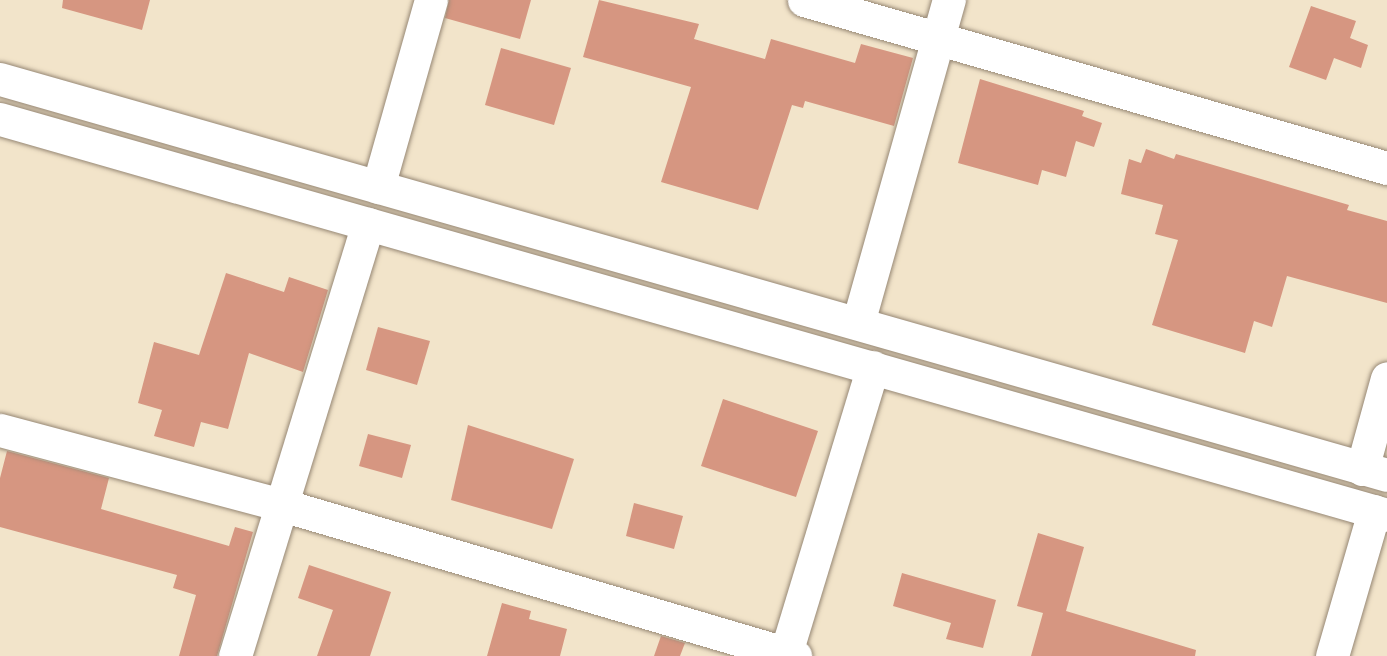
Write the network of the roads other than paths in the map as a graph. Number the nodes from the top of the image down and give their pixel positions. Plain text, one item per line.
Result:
1 (431, 0) edge
2 (804, 0) edge
3 (949, 0) edge
4 (939, 37) junction
5 (0, 79) edge
6 (0, 119) edge
7 (1387, 168) edge
8 (378, 187) junction
9 (368, 224) junction
10 (858, 323) junction
11 (873, 367) junction
12 (1387, 378) edge
13 (0, 430) edge
14 (1375, 472) edge
15 (282, 505) junction
16 (1380, 513) edge
17 (788, 655) edge
18 (234, 656) edge
19 (1332, 656) edge

1 - 8 street
2 - 4 street
3 - 4 street
4 - 7 street
4 - 10 street
5 - 8 street
6 - 9 street
8 - 10 street
9 - 11 street
9 - 15 street
10 - 14 street
11 - 16 street
11 - 17 street
12 - 14 street
13 - 15 street
15 - 17 street
15 - 18 street
16 - 19 street

